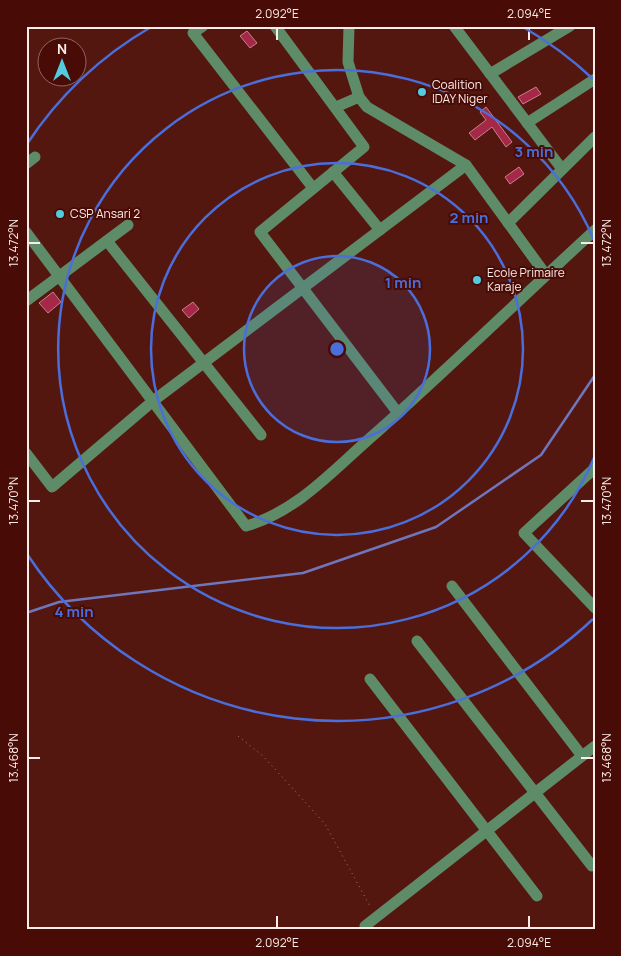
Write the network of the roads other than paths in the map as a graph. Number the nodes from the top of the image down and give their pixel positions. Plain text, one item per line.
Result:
1 (203, 26) edge
2 (275, 26) edge
3 (349, 26) edge
4 (454, 26) edge
5 (570, 26) edge
6 (490, 74) junction
7 (595, 79) edge
8 (359, 96) junction
9 (336, 107) junction
10 (527, 123) junction
11 (595, 136) edge
12 (466, 164) junction
13 (562, 169) junction
14 (333, 172) junction
15 (314, 188) junction
16 (508, 223) junction
17 (128, 225) dead end
18 (380, 230) junction
19 (595, 230) edge
20 (26, 232) edge
21 (106, 241) junction
22 (546, 275) junction
23 (60, 277) junction
24 (304, 287) junction
25 (26, 301) edge
26 (205, 362) junction
27 (153, 401) junction
28 (398, 413) junction
29 (261, 435) dead end
30 (26, 453) edge
31 (595, 468) edge
32 (452, 586) dead end
33 (595, 608) edge
34 (418, 641) dead end
35 (370, 679) dead end
36 (595, 746) edge
37 (582, 756) junction
38 (535, 793) junction
39 (487, 831) junction
40 (592, 866) dead end
41 (537, 896) dead end
42 (365, 926) dead end

1 - 15 street
2 - 9 street
3 - 8 street
4 - 6 street
5 - 6 street
6 - 10 street
7 - 10 street
8 - 9 street
8 - 12 street
9 - 14 street
10 - 13 street
11 - 13 street
12 - 16 street
12 - 18 street
13 - 16 street
14 - 15 street
14 - 18 street
15 - 24 street
16 - 22 street
17 - 21 street
18 - 24 street
19 - 22 street
20 - 23 street
21 - 23 street
21 - 26 street
22 - 28 street
23 - 25 street
23 - 27 street
24 - 26 street
24 - 28 street
26 - 27 street
26 - 29 street
27 - 28 street
27 - 30 street
31 - 33 street
32 - 37 street
34 - 38 street
35 - 39 street
36 - 37 street
37 - 38 street
38 - 39 street
38 - 40 street
39 - 41 street
39 - 42 street

